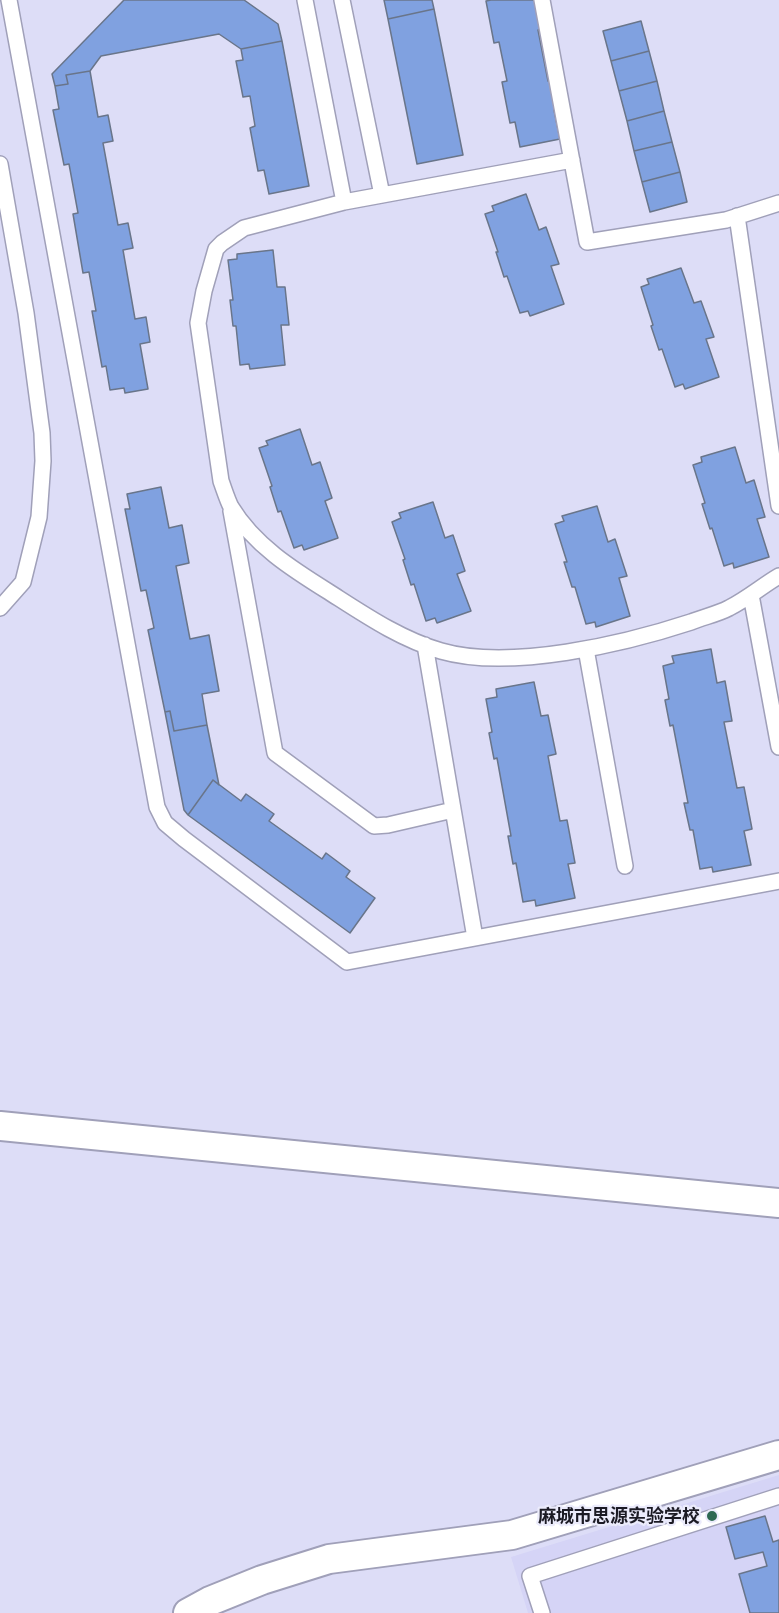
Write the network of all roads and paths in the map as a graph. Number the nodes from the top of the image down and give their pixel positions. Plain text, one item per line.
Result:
1 (9, 0) edge
2 (305, 0) edge
3 (342, 0) edge
4 (542, 0) edge
5 (572, 160) junction
6 (0, 164) edge
7 (382, 195) junction
8 (344, 202) junction
9 (779, 203) edge
10 (737, 216) junction
11 (231, 506) junction
12 (779, 506) edge
13 (779, 576) edge
14 (751, 595) junction
15 (0, 608) edge
16 (425, 645) junction
17 (586, 649) junction
18 (779, 747) edge
19 (453, 810) junction
20 (625, 866) dead end
21 (779, 881) edge
22 (475, 938) junction
23 (0, 1126) edge
24 (779, 1203) edge
25 (779, 1455) edge
26 (779, 1496) edge
27 (188, 1613) edge
28 (542, 1613) edge

1 - 22 lane
2 - 8 lane
3 - 7 lane
4 - 5 lane
5 - 7 lane
5 - 10 lane
6 - 15 lane
7 - 8 lane
8 - 11 lane
9 - 10 lane
10 - 12 lane
11 - 16 lane
11 - 19 lane
13 - 14 lane
14 - 17 lane
14 - 18 lane
16 - 17 lane
16 - 19 lane
17 - 20 lane
19 - 22 lane
21 - 22 lane
23 - 24 street
25 - 27 street
26 - 28 lane

